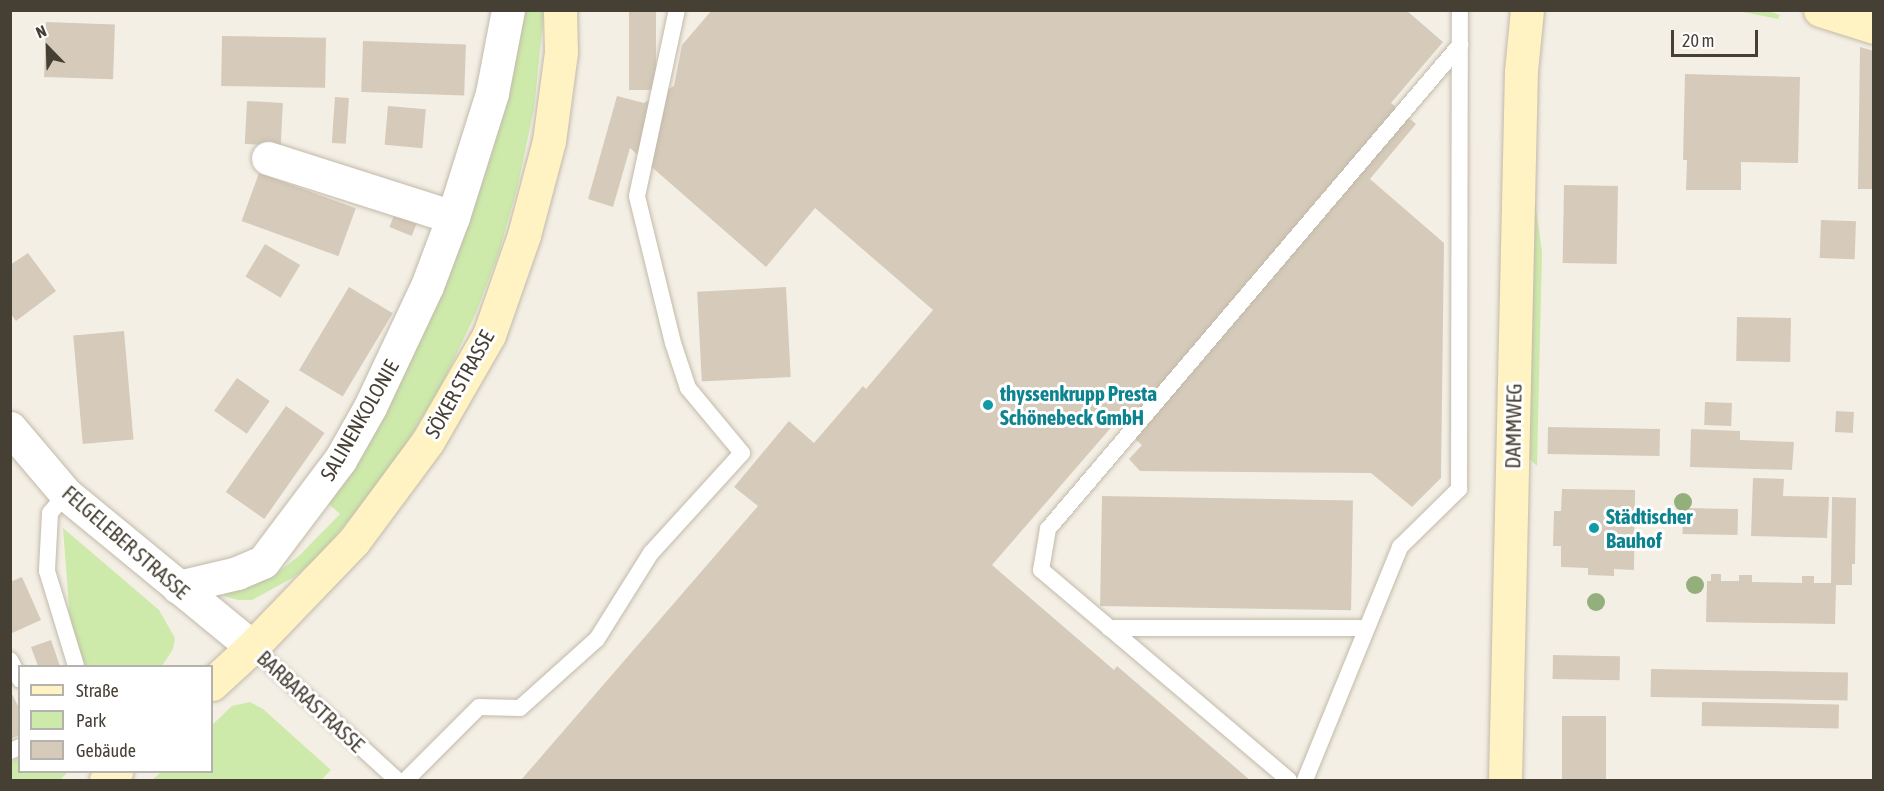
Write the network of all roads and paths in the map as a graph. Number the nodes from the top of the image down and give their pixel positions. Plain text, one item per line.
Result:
1 (508, 10) edge
2 (560, 10) edge
3 (677, 10) edge
4 (1461, 10) edge
5 (1527, 10) edge
6 (1545, 10) edge
7 (1820, 10) edge
8 (1874, 27) edge
9 (1460, 45) junction
10 (1521, 72) junction
11 (268, 158) dead end
12 (453, 217) junction
13 (10, 428) edge
14 (66, 494) junction
15 (178, 587) junction
16 (1109, 628) junction
17 (1366, 628) junction
18 (252, 647) junction
19 (10, 660) edge
20 (76, 665) edge
21 (18, 676) edge
22 (213, 683) edge
23 (397, 780) edge
24 (406, 780) edge
25 (1289, 780) edge
26 (1305, 780) edge
27 (1505, 780) edge

1 - 12 street, SALINENKOLONIE
2 - 18 street, SÖKER STRASSE
3 - 24 lane
4 - 9 lane
5 - 10 street, DAMMWEG
6 - 10 street, DAMMWEG
7 - 8 street
9 - 16 lane
9 - 17 lane
10 - 27 street, DAMMWEG
11 - 12 street
12 - 15 street, SALINENKOLONIE
13 - 14 street, FELGELEBER STRASSE
14 - 15 street, FELGELEBER STRASSE
14 - 20 lane
15 - 18 street, FELGELEBER STRASSE
16 - 17 lane
16 - 25 lane
17 - 26 lane
18 - 22 street, SÖKER STRASSE
18 - 23 lane, BARBARASTRASSE
19 - 21 lane

